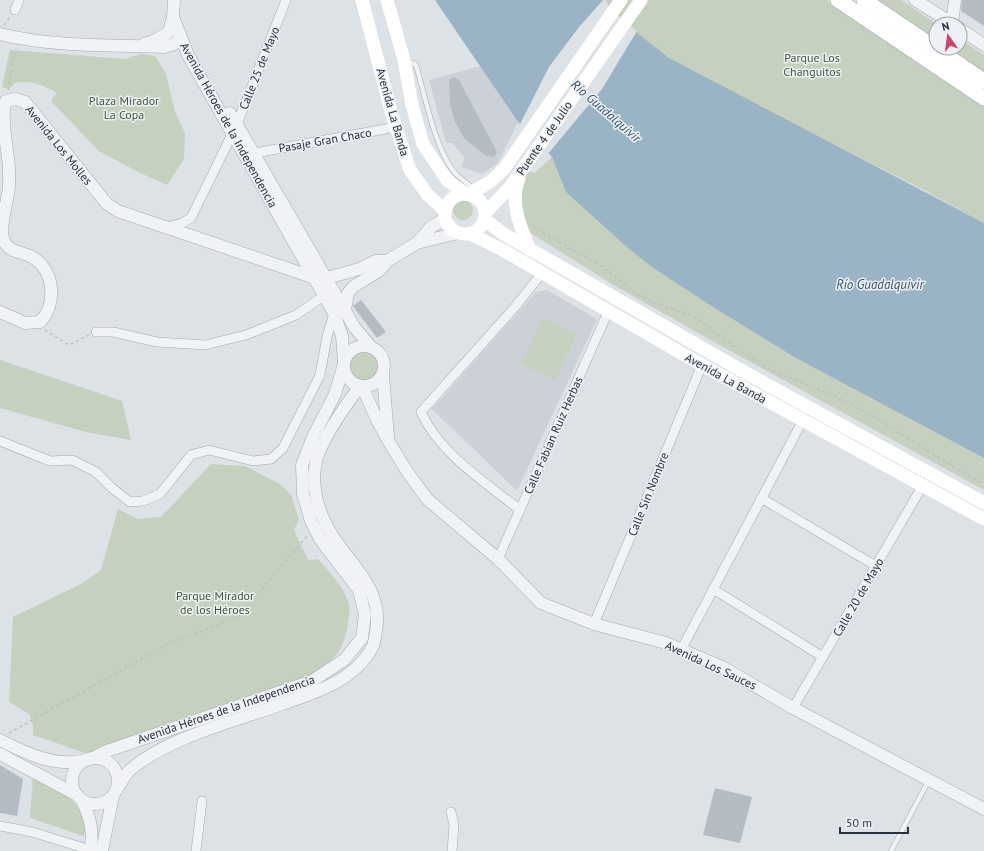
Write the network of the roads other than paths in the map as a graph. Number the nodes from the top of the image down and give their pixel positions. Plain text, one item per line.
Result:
1 (19, 0) edge
2 (174, 0) edge
3 (286, 0) edge
4 (362, 0) edge
5 (387, 0) edge
6 (621, 0) edge
7 (641, 0) edge
8 (838, 0) edge
9 (864, 0) edge
10 (915, 0) edge
11 (955, 0) edge
12 (15, 10) road end
13 (940, 16) edge
14 (953, 16) edge
15 (174, 17) junction
16 (0, 34) edge
17 (968, 34) edge
18 (181, 39) junction
19 (984, 45) edge
20 (138, 46) junction
21 (984, 81) edge
22 (984, 98) edge
23 (396, 127) junction
24 (235, 128) junction
25 (255, 153) junction
26 (523, 168) junction
27 (471, 193) junction
28 (445, 214) junction
29 (485, 216) junction
30 (191, 218) junction
31 (164, 228) junction
32 (464, 233) junction
33 (195, 238) junction
34 (417, 242) junction
35 (530, 250) junction
36 (387, 260) junction
37 (542, 273) junction
38 (320, 280) junction
39 (325, 295) junction
40 (0, 312) edge
41 (340, 312) junction
42 (608, 312) junction
43 (96, 332) road end
44 (371, 347) junction
45 (344, 363) junction
46 (702, 365) junction
47 (383, 375) junction
48 (361, 386) junction
49 (803, 420) junction
50 (0, 442) edge
51 (389, 442) junction
52 (923, 485) junction
53 (761, 498) junction
54 (984, 503) edge
55 (520, 510) junction
56 (984, 519) edge
57 (498, 559) junction
58 (876, 566) junction
59 (714, 589) junction
60 (594, 624) junction
61 (681, 650) junction
62 (823, 657) junction
63 (793, 708) junction
64 (3, 737) edge
65 (0, 754) edge
66 (90, 759) junction
67 (929, 779) junction
68 (114, 793) junction
69 (79, 797) junction
70 (202, 801) dead end
71 (984, 809) edge
72 (451, 812) dead end
73 (0, 826) edge
74 (95, 851) edge
75 (196, 851) edge
76 (452, 851) edge
77 (891, 851) edge

1 - 12 street
2 - 15 street
3 - 24 street, Calle 25 de Mayo
4 - 23 main road, Avenida La Banda
5 - 27 main road, Avenida La Banda
6 - 27 main road, Puente 4 de Julio
7 - 26 main road, Puente 4 de Julio
8 - 22 main road
9 - 21 main road
10 - 13 street
11 - 14 street
15 - 18 street, Avenida Héroes de la Independencia
15 - 20 street
16 - 20 street
17 - 19 street
18 - 20 street
18 - 24 street, Avenida Héroes de la Independencia
23 - 25 street, Pasaje Gran Chaco
23 - 28 main road, Avenida La Banda
24 - 25 street, Avenida Héroes de la Independencia
24 - 30 street, Calle 25 de Mayo
24 - 38 street, Avenida Héroes de la Independencia
25 - 38 street, Avenida Héroes de la Independencia
26 - 29 main road, Puente 4 de Julio
26 - 35 main road
27 - 28 main road
27 - 29 main road
28 - 32 main road
28 - 34 street
29 - 32 main road
29 - 35 main road, Avenida La Banda
30 - 31 street
30 - 33 street
31 - 33 street, Avenida Los Molles
31 - 40 street, Avenida Los Molles
32 - 34 street
32 - 37 main road, Avenida La Banda
33 - 38 street, Avenida Los Molles
34 - 36 street
35 - 54 main road, Avenida La Banda
36 - 38 street
36 - 41 street
37 - 42 main road, Avenida La Banda
37 - 55 street
38 - 39 street, Avenida Héroes de la Independencia
38 - 41 street, Avenida Héroes de la Independencia
39 - 41 street, Avenida Héroes de la Independencia
39 - 43 street
41 - 44 street, Avenida Héroes de la Independencia
41 - 45 street, Avenida Héroes de la Independencia
41 - 50 street
42 - 46 main road, Avenida La Banda
42 - 55 street, Calle Fabian Ruiz Herbas
44 - 45 street
44 - 47 street
45 - 48 street
45 - 66 street, Avenida Héroes de la Independencia
46 - 49 main road, Avenida La Banda
46 - 60 street, Calle Sin Nombre
47 - 48 street
47 - 51 street, Avenida Los Sauces
48 - 51 street, Avenida Los Sauces
48 - 68 street, Avenida Héroes de la Independencia
49 - 52 main road, Avenida La Banda
49 - 53 street
51 - 57 street, Avenida Los Sauces
52 - 56 main road, Avenida La Banda
52 - 58 street, Calle 20 de Mayo
53 - 58 street
53 - 59 street
55 - 57 street, Calle Fabian Ruiz Herbas
57 - 60 street, Avenida Los Sauces
58 - 62 street, Calle 20 de Mayo
59 - 61 street
59 - 62 street
60 - 61 street, Avenida Los Sauces
61 - 63 street, Avenida Los Sauces
62 - 63 street, Calle 20 de Mayo
63 - 67 street, Avenida Los Sauces
64 - 66 street, Avenida Héroes de la Independencia
65 - 69 street
66 - 68 street
66 - 69 street
67 - 71 street, Avenida Los Sauces
67 - 77 lane
68 - 69 street
68 - 74 street
69 - 74 street
70 - 75 street
72 - 76 street
73 - 74 street

